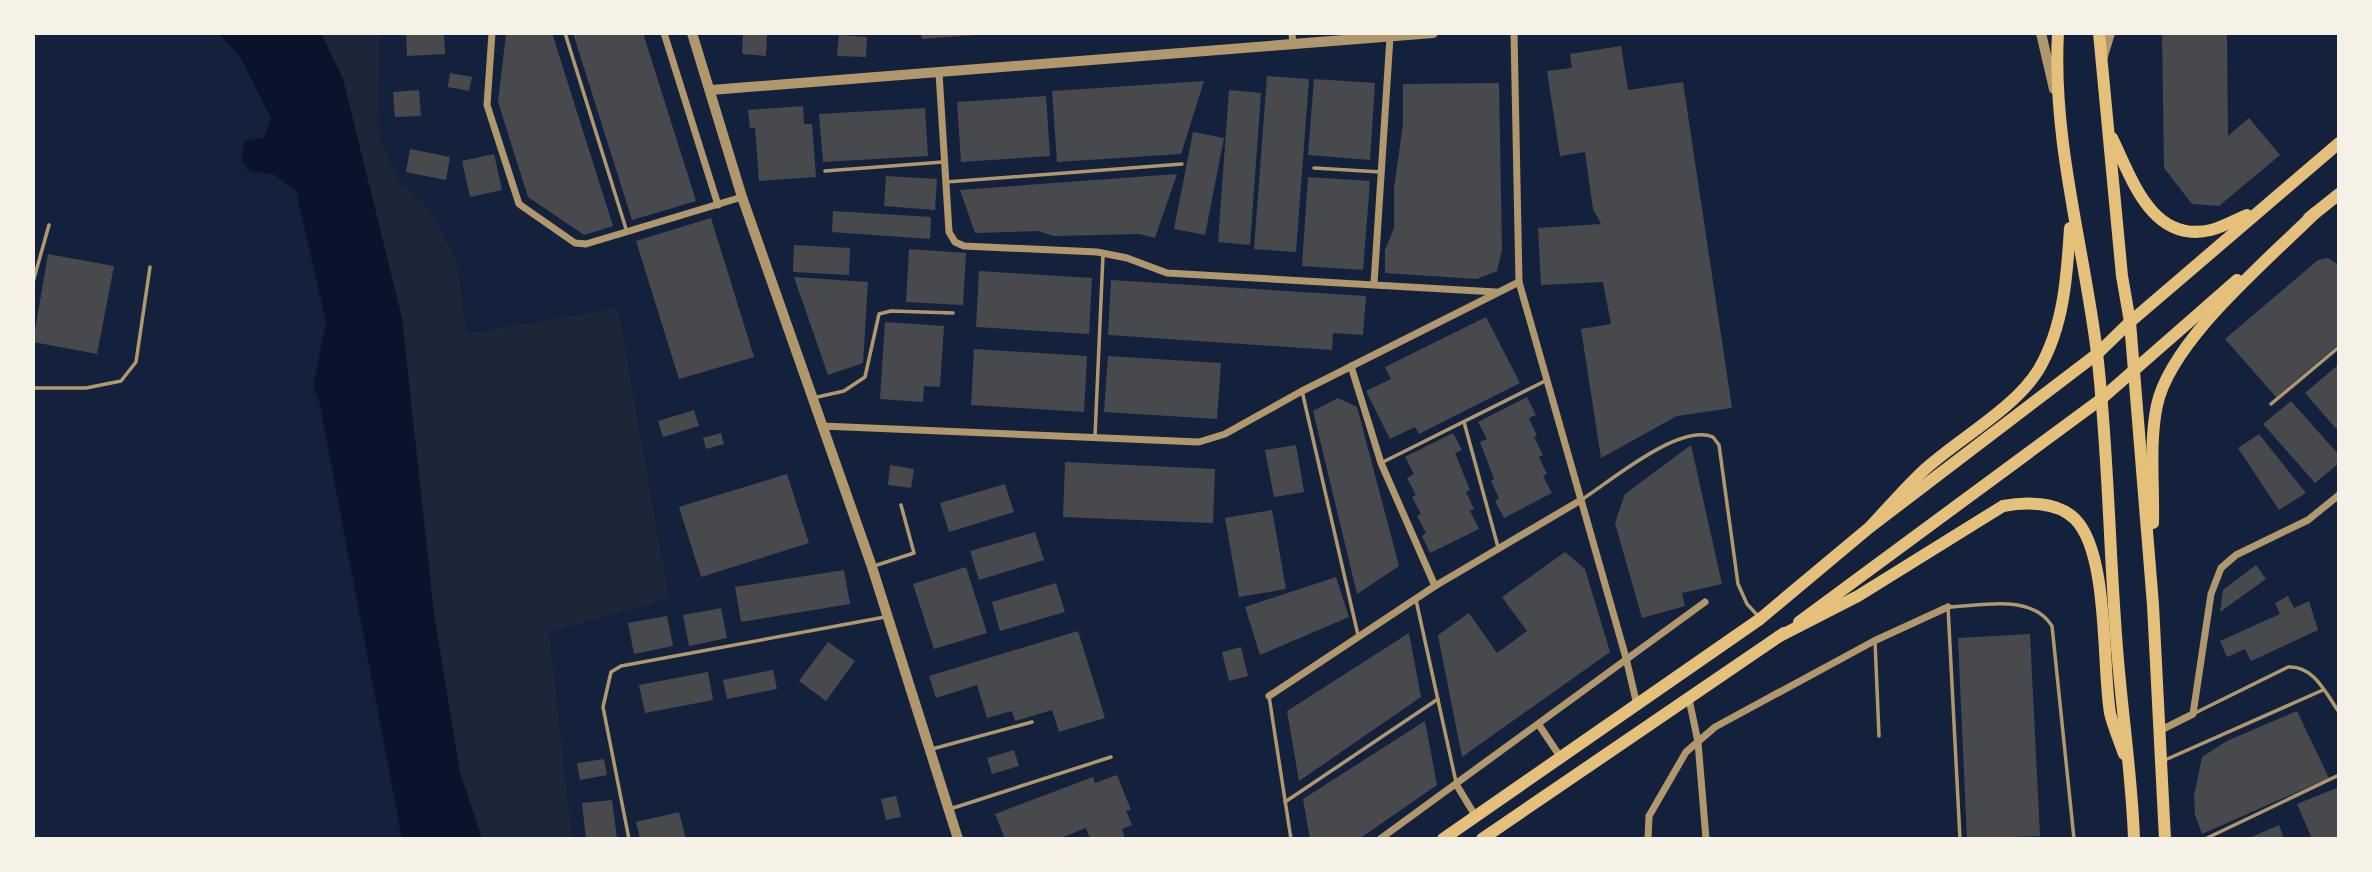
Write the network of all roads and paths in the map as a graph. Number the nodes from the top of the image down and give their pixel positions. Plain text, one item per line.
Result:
1 (492, 33) edge
2 (565, 33) edge
3 (664, 33) edge
4 (692, 33) edge
5 (1292, 33) edge
6 (1433, 33) edge
7 (1514, 33) edge
8 (2058, 33) edge
9 (2099, 33) edge
10 (2110, 33) edge
11 (2040, 36) edge
12 (1390, 37) junction
13 (1293, 45) junction
14 (2101, 63) junction
15 (939, 73) junction
16 (710, 90) junction
17 (2059, 106) junction
18 (2108, 132) junction
19 (2339, 143) edge
20 (945, 162) junction
21 (1182, 164) dead end
22 (1314, 168) dead end
23 (825, 171) dead end
24 (1381, 172) junction
25 (946, 182) junction
26 (2339, 194) edge
27 (742, 197) junction
28 (718, 205) junction
29 (2071, 205) junction
30 (2256, 212) junction
31 (2315, 213) junction
32 (49, 226) dead end
33 (627, 232) junction
34 (1103, 253) junction
35 (150, 267) dead end
36 (33, 282) edge
37 (1519, 282) junction
38 (1374, 284) junction
39 (1498, 293) junction
40 (953, 313) dead end
41 (2130, 322) junction
42 (2339, 347) edge
43 (2097, 354) junction
44 (1351, 366) junction
45 (2134, 373) junction
46 (1547, 380) junction
47 (33, 388) edge
48 (1302, 391) junction
49 (812, 398) junction
50 (2100, 400) junction
51 (2271, 404) dead end
52 (1464, 422) junction
53 (822, 426) junction
54 (1095, 438) junction
55 (1381, 463) junction
56 (2339, 495) edge
57 (1581, 500) junction
58 (901, 505) dead end
59 (1870, 527) junction
60 (1498, 547) junction
61 (872, 567) junction
62 (1435, 586) junction
63 (1416, 600) junction
64 (1704, 602) dead end
65 (2153, 605) junction
66 (1948, 607) junction
67 (887, 617) junction
68 (1760, 619) junction
69 (1359, 637) junction
70 (1778, 637) junction
71 (1874, 640) junction
72 (1626, 658) junction
73 (2323, 690) junction
74 (1269, 696) joint
75 (1438, 699) junction
76 (1689, 699) junction
77 (1637, 705) junction
78 (2339, 712) edge
79 (2193, 714) junction
80 (1032, 722) dead end
81 (1539, 725) junction
82 (2161, 730) junction
83 (1879, 736) dead end
84 (1698, 742) junction
85 (929, 750) junction
86 (1111, 757) dead end
87 (1562, 758) junction
88 (2162, 762) junction
89 (2339, 775) edge
90 (2132, 777) junction
91 (1456, 784) junction
92 (1285, 802) junction
93 (948, 809) junction
94 (1476, 818) junction
95 (2074, 838) edge
96 (629, 839) edge
97 (958, 839) edge
98 (1291, 839) edge
99 (1380, 839) edge
100 (1443, 839) edge
101 (1482, 839) edge
102 (1648, 839) edge
103 (1706, 839) edge
104 (1960, 839) edge
105 (2065, 839) edge
106 (2134, 839) edge
107 (2165, 839) edge
108 (2205, 839) edge

1 - 33 street
2 - 33 lane
3 - 28 street
4 - 16 street
5 - 13 street
6 - 12 street
7 - 37 street
8 - 17 main road
9 - 14 main road
10 - 14 street
11 - 17 street
12 - 13 street
12 - 24 street
13 - 15 street
14 - 18 main road
15 - 16 street
15 - 20 street
16 - 27 street
17 - 29 main road
18 - 30 main road
18 - 41 main road
19 - 30 main road
20 - 23 lane
20 - 25 street
21 - 25 lane
22 - 24 lane
24 - 38 street
25 - 34 street
26 - 31 main road
27 - 28 street
27 - 49 street
28 - 33 street
29 - 43 main road
29 - 59 main road
30 - 41 main road
31 - 45 main road
31 - 65 main road
32 - 36 lane
34 - 38 street
34 - 54 lane
35 - 47 lane
37 - 39 street
37 - 46 street
38 - 39 street
39 - 44 street
40 - 49 lane
41 - 43 main road
41 - 45 main road
42 - 51 lane
43 - 50 main road
43 - 59 main road
44 - 48 street
44 - 55 street
45 - 50 main road
45 - 65 main road
46 - 52 lane
46 - 57 street
48 - 54 street
48 - 69 lane
49 - 53 street
50 - 70 main road
50 - 90 main road
52 - 55 lane
52 - 60 lane
53 - 54 street
53 - 61 street
55 - 62 street
56 - 79 street
57 - 60 street
57 - 68 lane
57 - 72 street
58 - 61 lane
59 - 68 main road
60 - 62 street
61 - 67 street
62 - 63 street
63 - 69 street
63 - 75 lane
64 - 72 street
65 - 82 main road
66 - 71 street
66 - 95 lane
66 - 104 lane
67 - 85 street
67 - 96 lane
68 - 77 main road
69 - 74 street
70 - 76 main road
70 - 90 main road
71 - 83 lane
71 - 84 street
72 - 77 street
72 - 81 street
73 - 78 lane
73 - 79 lane
73 - 88 lane
74 - 92 lane
75 - 91 lane
75 - 92 lane
76 - 84 street
76 - 101 main road
77 - 87 main road
79 - 82 street
80 - 85 lane
81 - 87 street
81 - 91 street
82 - 88 main road
84 - 102 street
84 - 103 street
85 - 93 street
86 - 93 lane
87 - 94 main road
88 - 107 main road
89 - 108 lane
90 - 106 main road
91 - 94 street
91 - 99 street
92 - 98 lane
93 - 97 street
94 - 100 main road
95 - 105 lane

